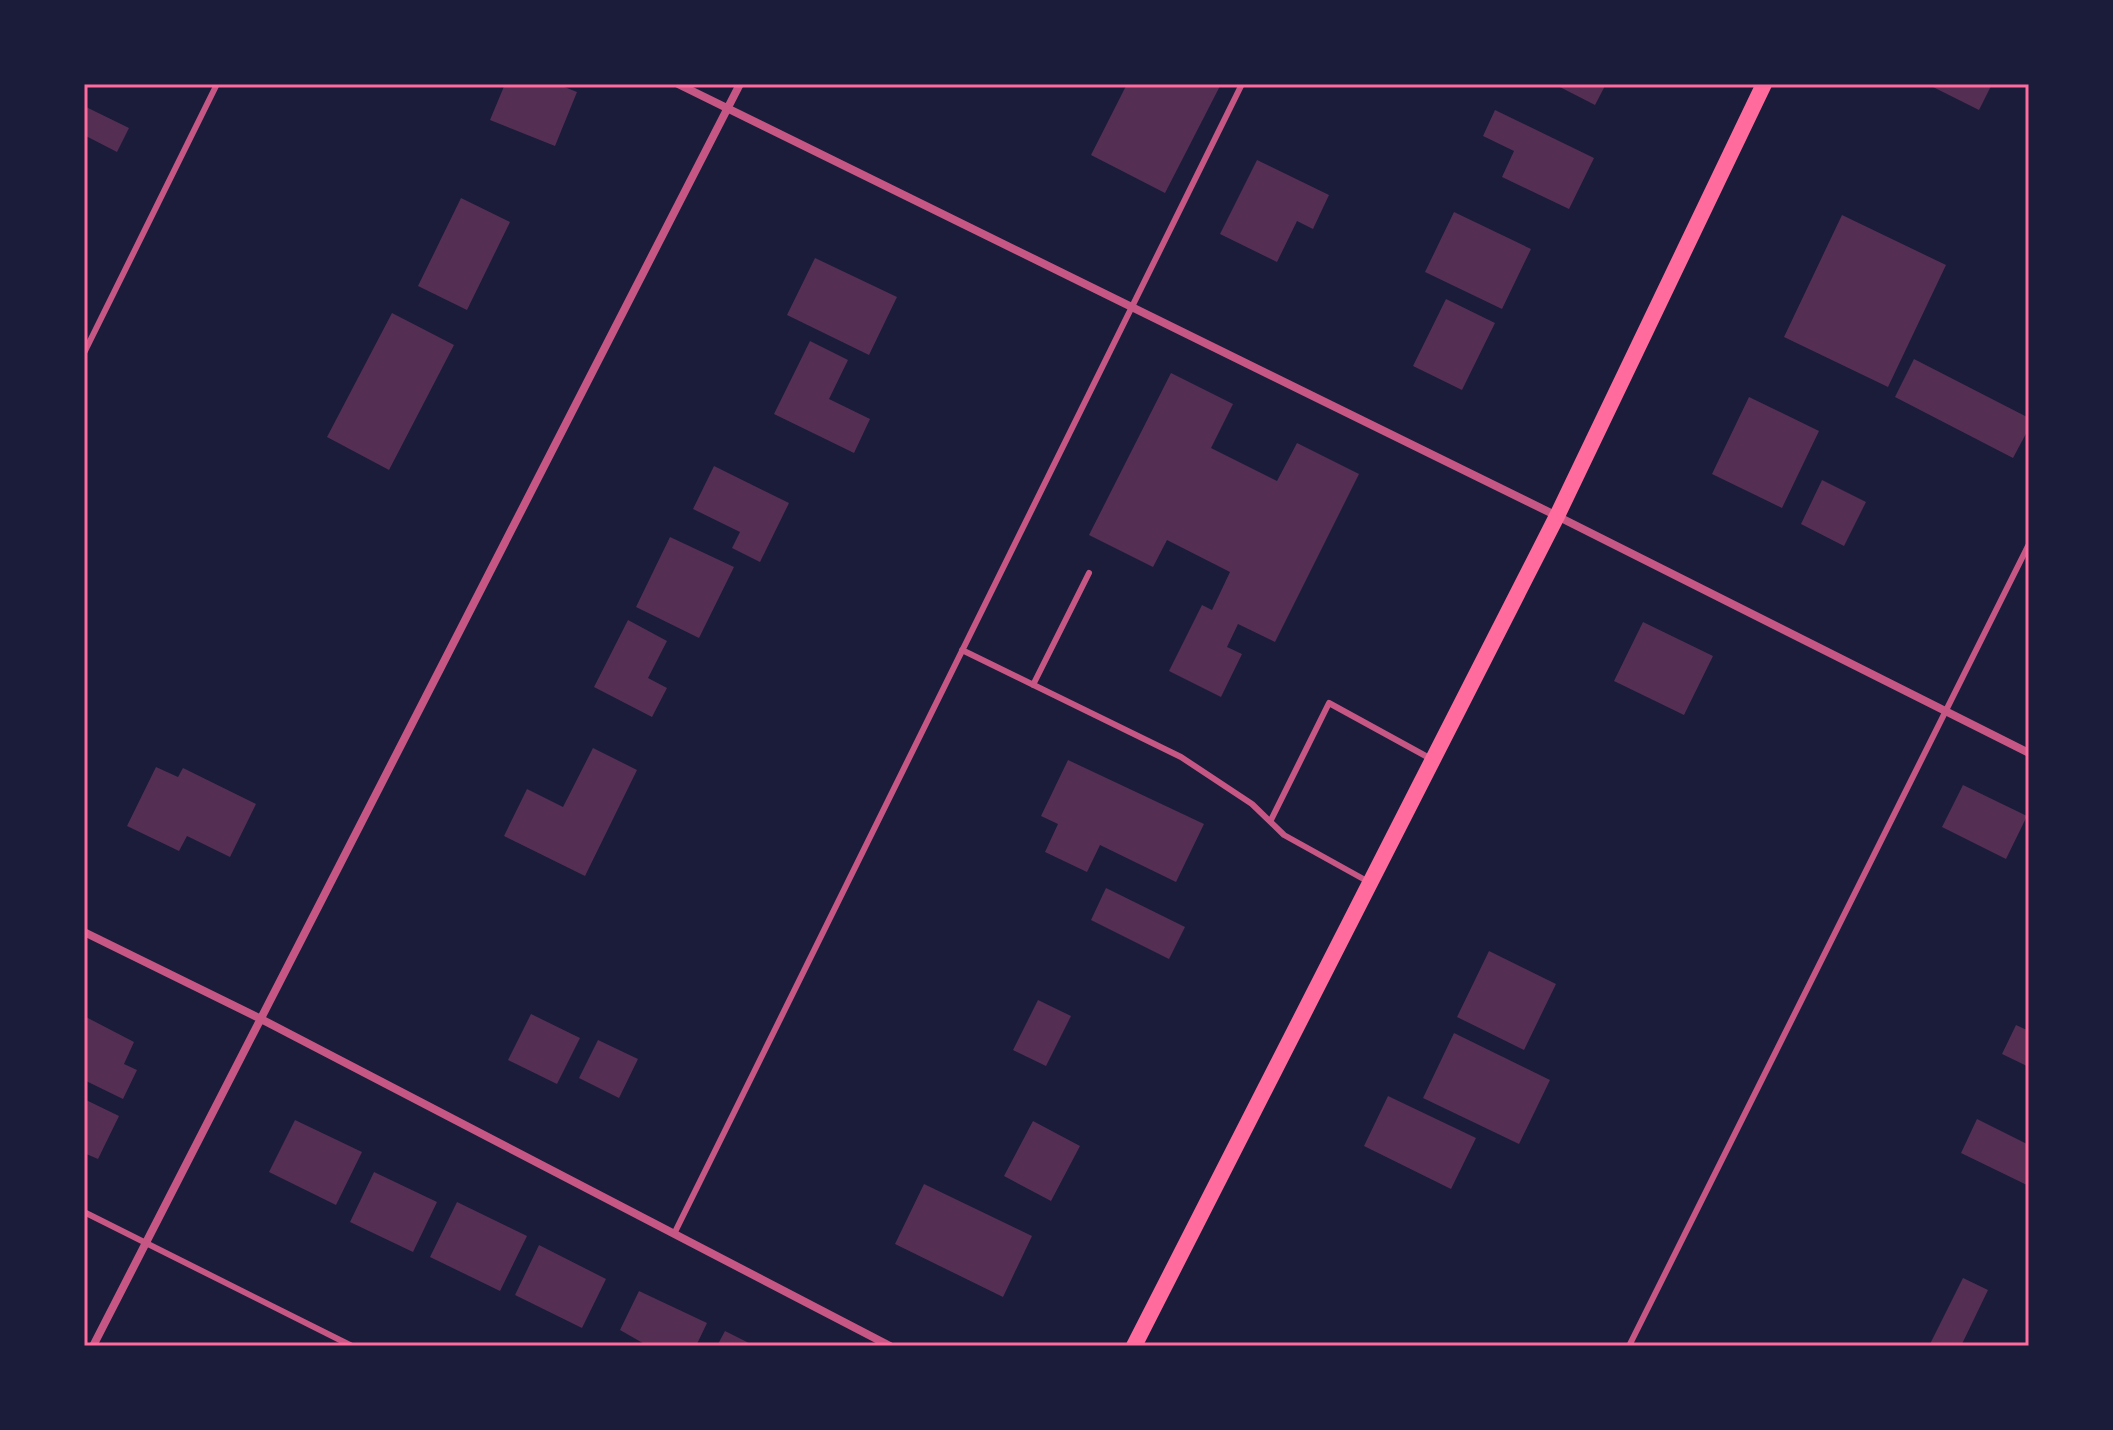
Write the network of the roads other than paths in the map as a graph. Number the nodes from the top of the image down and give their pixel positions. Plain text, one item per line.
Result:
1 (217, 84) edge
2 (678, 84) edge
3 (740, 84) edge
4 (1242, 84) edge
5 (1764, 84) edge
6 (728, 109) junction
7 (1132, 307) junction
8 (84, 353) edge
9 (1557, 516) junction
10 (2029, 544) edge
11 (1089, 573) dead end
12 (962, 650) junction
13 (1033, 685) junction
14 (1945, 711) junction
15 (2029, 753) edge
16 (1433, 760) junction
17 (1271, 820) junction
18 (1370, 883) junction
19 (84, 932) edge
20 (259, 1018) junction
21 (84, 1212) edge
22 (674, 1234) junction
23 (145, 1242) junction
24 (93, 1346) edge
25 (352, 1346) edge
26 (890, 1346) edge
27 (1134, 1346) edge
28 (1629, 1346) edge

1 - 8 lane
2 - 6 street
3 - 6 street
4 - 7 lane
5 - 9 main road
6 - 7 street
6 - 20 street
7 - 9 street
7 - 12 lane
9 - 14 street
9 - 16 main road
10 - 14 lane
11 - 13 lane
12 - 13 lane
12 - 22 lane
13 - 17 lane
14 - 15 street
14 - 28 lane
16 - 17 lane
16 - 18 main road
17 - 18 lane
18 - 27 main road
19 - 20 street
20 - 22 street
20 - 23 street
21 - 23 lane
22 - 26 street
23 - 24 street
23 - 25 lane

